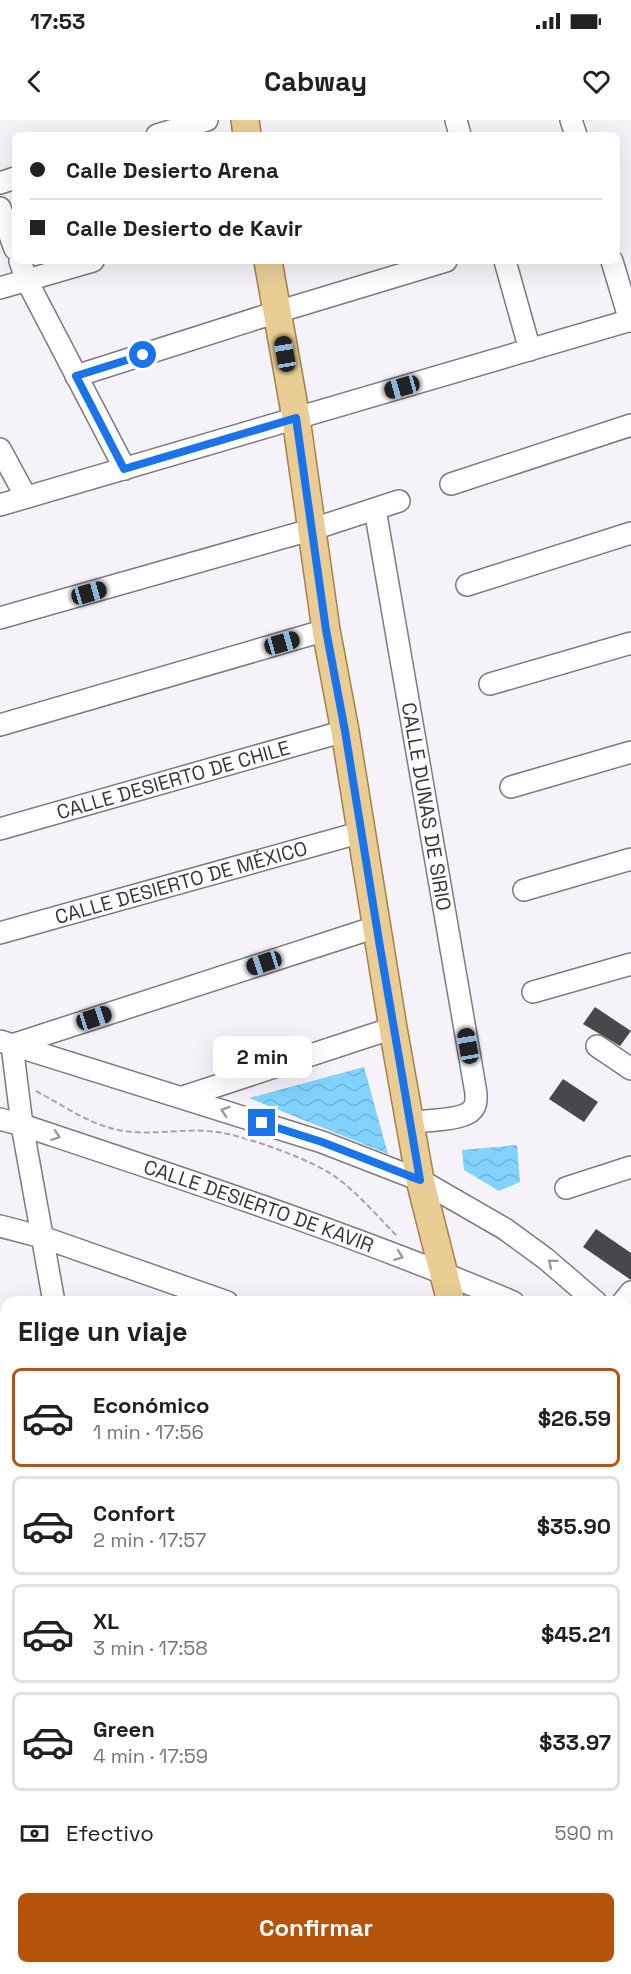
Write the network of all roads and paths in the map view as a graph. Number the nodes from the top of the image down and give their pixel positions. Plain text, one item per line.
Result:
1 (207, 120) edge
2 (167, 132) edge
3 (0, 208) edge
4 (12, 241) edge
5 (72, 264) edge
6 (269, 264) edge
7 (437, 264) edge
8 (506, 264) edge
9 (613, 264) edge
10 (23, 271) edge
11 (0, 288) edge
12 (277, 312) junction
13 (630, 321) edge
14 (530, 350) junction
15 (76, 376) junction
16 (296, 418) junction
17 (631, 425) edge
18 (0, 448) edge
19 (124, 469) junction
20 (451, 484) dead end
21 (26, 497) junction
22 (399, 501) dead end
23 (0, 505) edge
24 (375, 509) junction
25 (310, 530) junction
26 (631, 533) edge
27 (467, 585) dead end
28 (0, 618) edge
29 (326, 630) junction
30 (631, 643) edge
31 (490, 684) dead end
32 (0, 725) edge
33 (345, 731) junction
34 (631, 752) edge
35 (511, 787) dead end
36 (0, 829) edge
37 (362, 832) junction
38 (631, 859) edge
39 (524, 890) dead end
40 (376, 927) junction
41 (0, 933) edge
42 (631, 964) edge
43 (533, 992) dead end
44 (393, 1028) junction
45 (6, 1043) edge
46 (597, 1046) dead end
47 (631, 1069) edge
48 (18, 1081) junction
49 (183, 1097) junction
50 (0, 1119) edge
51 (410, 1122) junction
52 (22, 1125) junction
53 (631, 1167) edge
54 (420, 1180) junction
55 (566, 1188) dead end
56 (0, 1226) edge
57 (42, 1238) junction
58 (399, 1239) dead end
59 (442, 1272) junction
60 (53, 1296) edge
61 (210, 1296) edge
62 (449, 1296) edge
63 (499, 1296) edge
64 (589, 1296) edge

1 - 2 street
3 - 4 street
5 - 10 street
6 - 12 main road
7 - 12 street
8 - 14 street
9 - 13 street
10 - 11 street
10 - 15 street
12 - 15 street
12 - 16 main road
13 - 14 street
14 - 16 street
15 - 19 street
16 - 19 street
16 - 25 main road
17 - 20 street
18 - 21 street
19 - 21 street
21 - 23 street
22 - 24 street
24 - 25 street
24 - 51 street, CALLE DUNAS DE SIRIO
25 - 28 street
25 - 29 main road
26 - 27 street
29 - 32 street
29 - 33 main road
30 - 31 street
33 - 36 street, CALLE DESIERTO DE CHILE
33 - 37 main road
34 - 35 street
37 - 40 main road
37 - 41 street, CALLE DESIERTO DE MÉXICO
38 - 39 street
40 - 44 main road
40 - 45 street
42 - 43 street
44 - 49 street
44 - 51 main road
45 - 48 street
45 - 49 street
46 - 47 street
48 - 52 street
48 - 58 path
54 -> 49 street
50 - 52 street, CALLE DESIERTO DE KAVIR
51 - 54 main road
52 - 57 street
52 -> 59 street, CALLE DESIERTO DE KAVIR
53 - 55 street
54 - 59 main road
64 -> 54 street
56 - 57 street
57 - 60 street
57 - 61 street
59 - 62 main road
59 - 63 street, CALLE DESIERTO DE KAVIR

